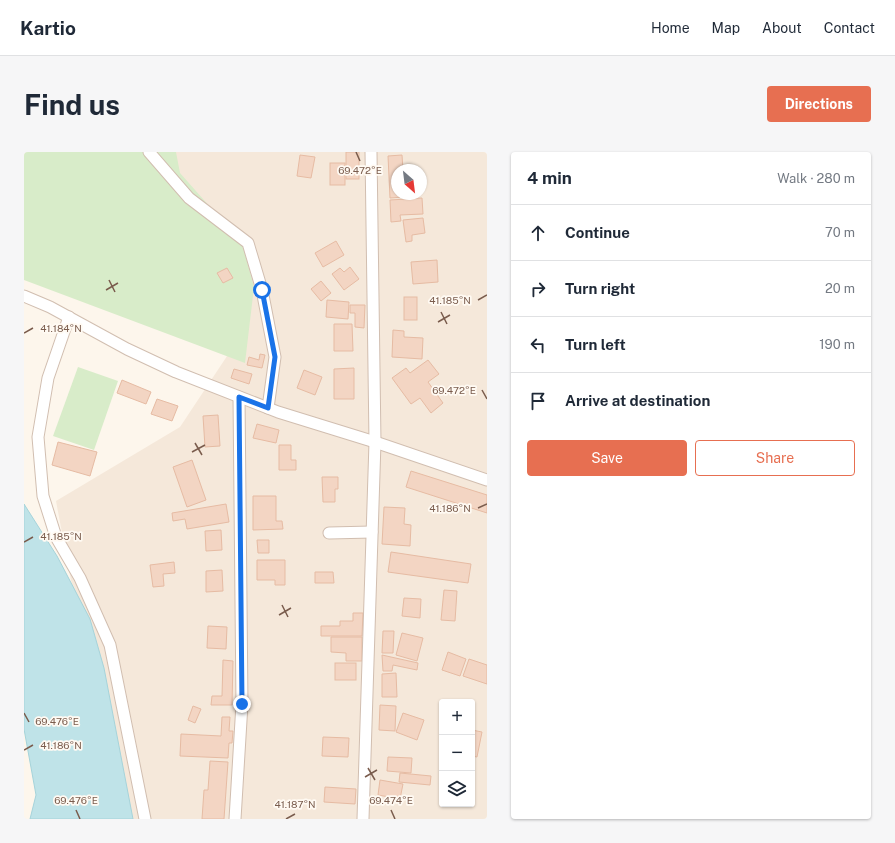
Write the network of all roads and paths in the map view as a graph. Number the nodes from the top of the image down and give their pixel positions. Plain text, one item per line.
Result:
1 (150, 152) edge
2 (371, 152) edge
3 (24, 296) edge
4 (69, 317) junction
5 (239, 397) junction
6 (268, 408) junction
7 (375, 442) junction
8 (487, 480) edge
9 (372, 532) junction
10 (329, 533) dead end
11 (145, 819) edge
12 (235, 819) edge
13 (363, 819) edge

1 - 6 street
2 - 7 street
3 - 4 street
4 - 5 street
4 - 11 street
5 - 6 street
5 - 12 street
6 - 7 street
7 - 8 street
7 - 9 street
9 - 10 street
9 - 13 street

